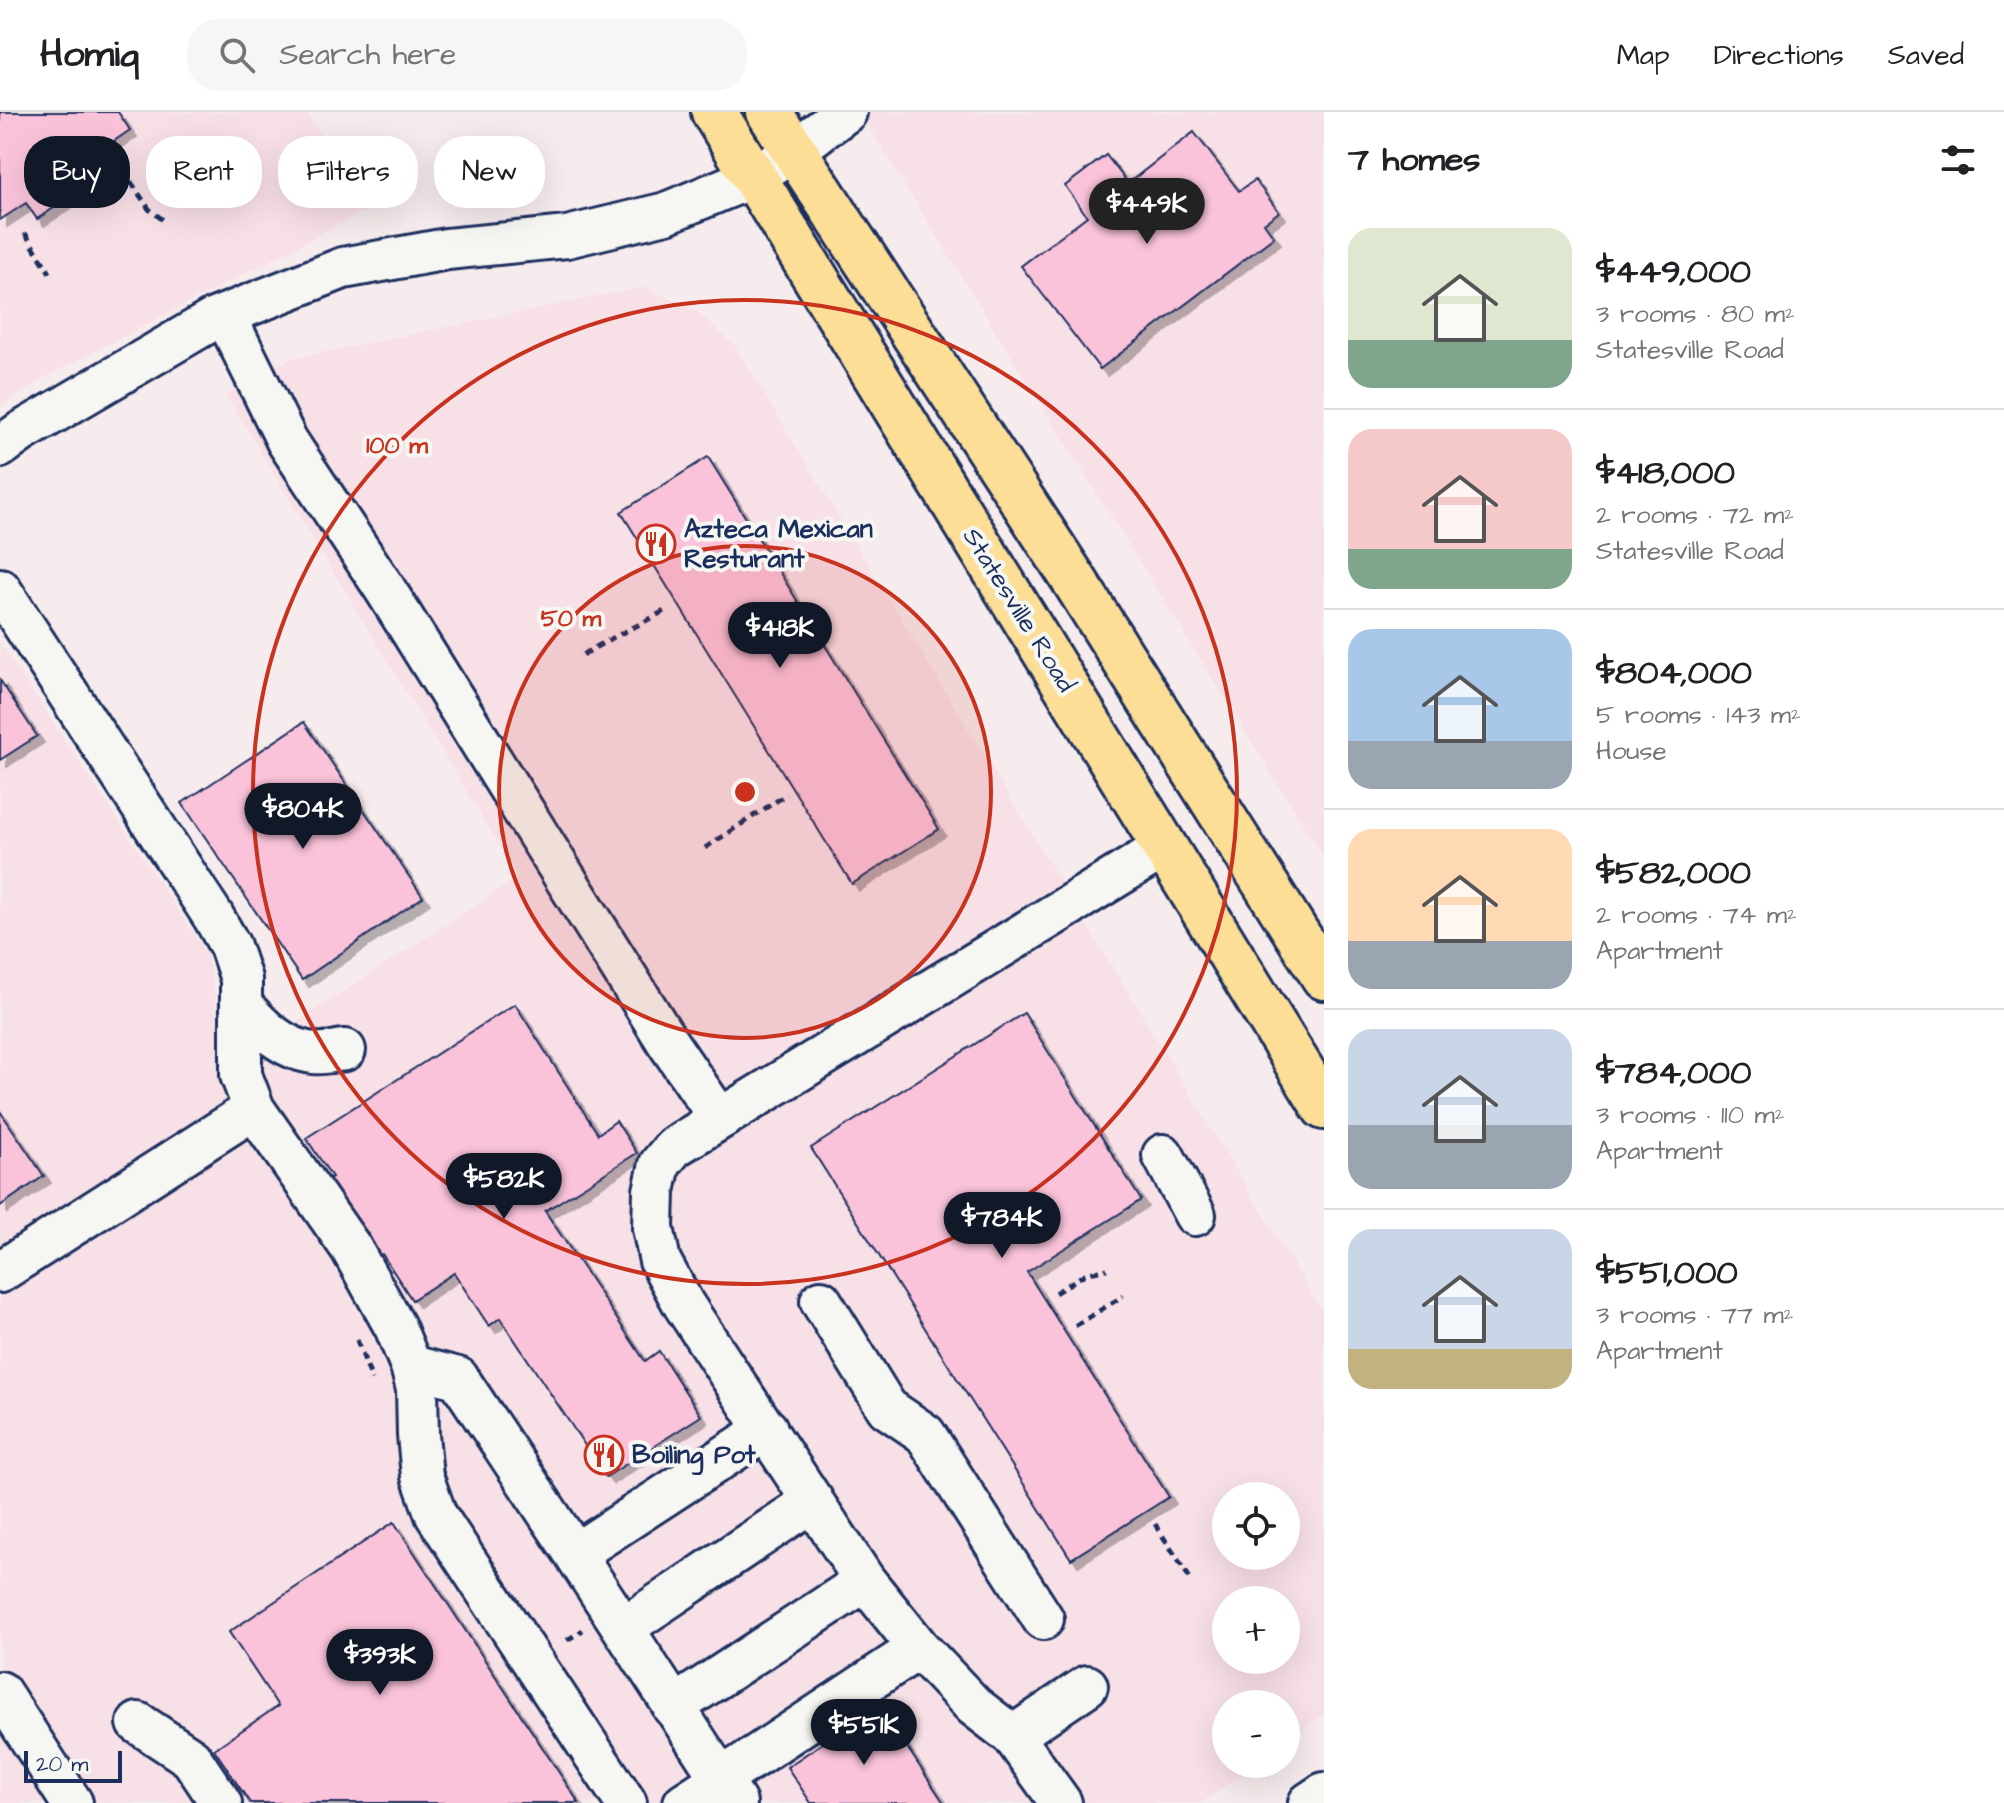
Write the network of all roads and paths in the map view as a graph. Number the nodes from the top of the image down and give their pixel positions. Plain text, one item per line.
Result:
1 (714, 112) edge
2 (769, 112) edge
3 (846, 112) edge
4 (793, 151) junction
5 (753, 177) junction
6 (130, 180) edge
7 (167, 223) dead end
8 (25, 233) dead end
9 (50, 273) dead end
10 (225, 315) junction
11 (0, 447) edge
12 (0, 589) edge
13 (669, 608) dead end
14 (583, 655) dead end
15 (787, 794) dead end
16 (1165, 847) junction
17 (705, 848) dead end
18 (1324, 977) edge
19 (241, 1004) junction
20 (345, 1050) dead end
21 (1324, 1107) edge
22 (254, 1109) junction
23 (720, 1119) junction
24 (1163, 1155) dead end
25 (1195, 1215) dead end
26 (1107, 1269) dead end
27 (0, 1272) edge
28 (1055, 1293) dead end
29 (1123, 1296) dead end
30 (821, 1301) dead end
31 (1075, 1326) dead end
32 (357, 1340) dead end
33 (411, 1366) junction
34 (372, 1380) dead end
35 (767, 1429) junction
36 (813, 1501) junction
37 (1155, 1524) dead end
38 (575, 1554) junction
39 (1191, 1580) dead end
40 (865, 1581) junction
41 (1043, 1619) dead end
42 (623, 1628) junction
43 (919, 1648) junction
44 (1087, 1686) dead end
45 (0, 1692) edge
46 (673, 1707) junction
47 (138, 1723) dead end
48 (1013, 1736) junction
49 (728, 1791) edge
50 (1324, 1793) edge
51 (72, 1803) edge
52 (221, 1803) edge
53 (626, 1803) edge
54 (684, 1803) edge
55 (1061, 1803) edge
56 (1309, 1803) edge

1 - 5 main road, Statesville Road
2 - 4 main road
3 - 4 street
4 - 5 street
4 - 18 main road
5 - 10 street
5 - 16 main road, Statesville Road
6 - 7 path
8 - 9 path
10 - 11 street
10 - 23 street
12 - 19 street
13 - 14 path
15 - 17 path
16 - 21 main road, Statesville Road
16 - 23 street
19 - 20 street
19 - 22 street
22 - 27 street
22 - 33 street
23 - 35 street
24 - 25 street
26 - 28 path
29 - 31 path
30 - 41 street
32 - 34 path
33 - 38 street
33 - 53 street
35 - 36 street
35 - 38 street
36 - 40 street
36 - 42 street
37 - 39 path
38 - 42 street
40 - 43 street
40 - 46 street
42 - 46 street
43 - 48 street
43 - 49 street
44 - 48 street
45 - 51 street
46 - 49 street
47 - 52 street
48 - 55 street
49 - 54 street
50 - 56 street

